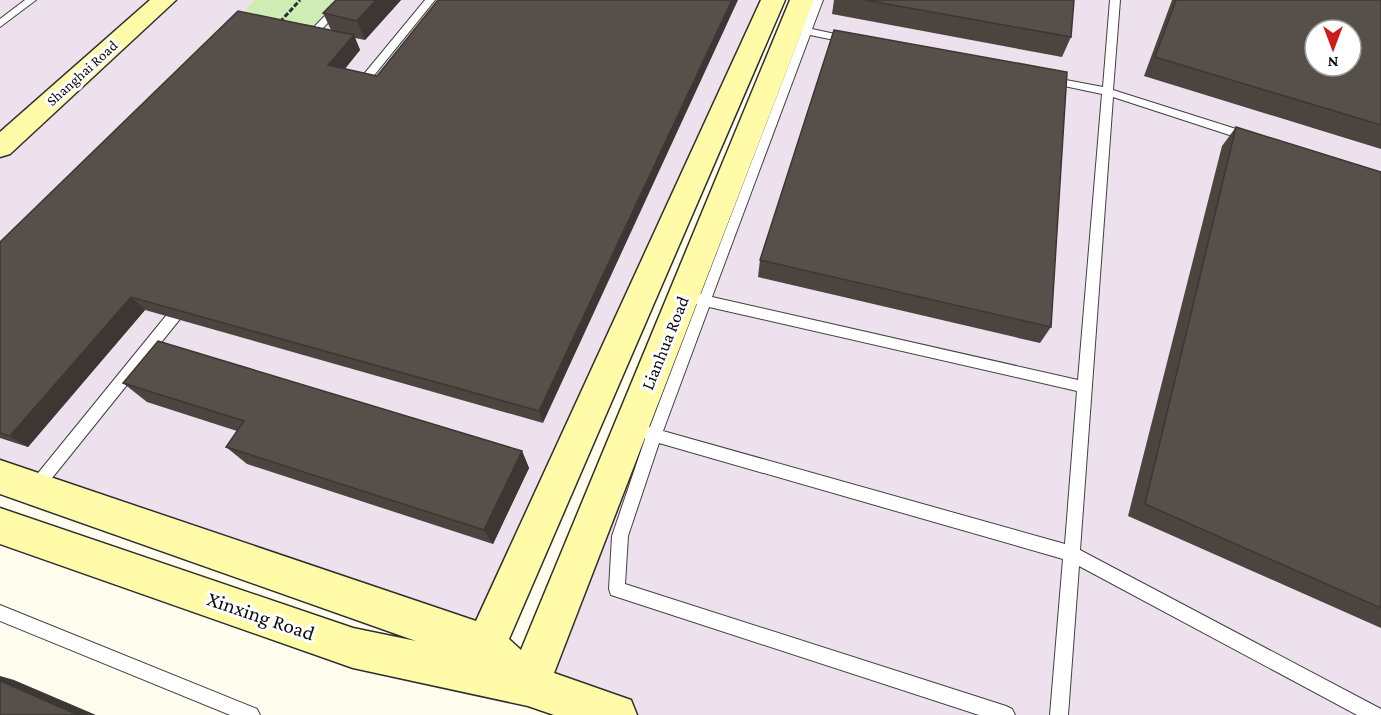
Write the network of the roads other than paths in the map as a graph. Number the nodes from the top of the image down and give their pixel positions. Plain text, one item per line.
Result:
1 (31, 0) edge
2 (164, 0) edge
3 (345, 0) edge
4 (430, 0) edge
5 (772, 0) edge
6 (818, 0) edge
7 (1116, 0) edge
8 (800, 20) edge
9 (279, 23) edge
10 (0, 24) edge
11 (864, 43) edge
12 (1039, 78) edge
13 (1108, 92) junction
14 (348, 101) edge
15 (1267, 143) edge
16 (0, 147) edge
17 (191, 295) edge
18 (694, 298) junction
19 (1084, 387) junction
20 (642, 431) junction
21 (17, 483) edge
22 (0, 526) edge
23 (1071, 554) junction
24 (0, 614) edge
25 (486, 645) junction
26 (528, 685) junction
27 (251, 715) edge
28 (616, 715) edge
29 (1006, 715) edge
30 (1059, 715) edge
31 (1375, 715) edge

1 - 10 lane
2 - 16 street, Shanghai Road
3 - 9 lane
4 - 14 lane
5 - 25 street
6 - 8 lane
7 - 13 lane
8 - 11 lane
8 - 18 street, Lianhua Road
12 - 13 lane
13 - 15 lane
13 - 19 lane
17 - 21 lane
18 - 19 lane
18 - 20 street, Lianhua Road
19 - 23 lane
20 - 23 lane
20 - 26 street, Lianhua Road
20 - 29 lane
21 - 25 street
22 - 26 street, Xinxing Road
23 - 30 lane
23 - 31 lane
24 - 27 lane
25 - 26 street
26 - 28 street, Xinxing Road

